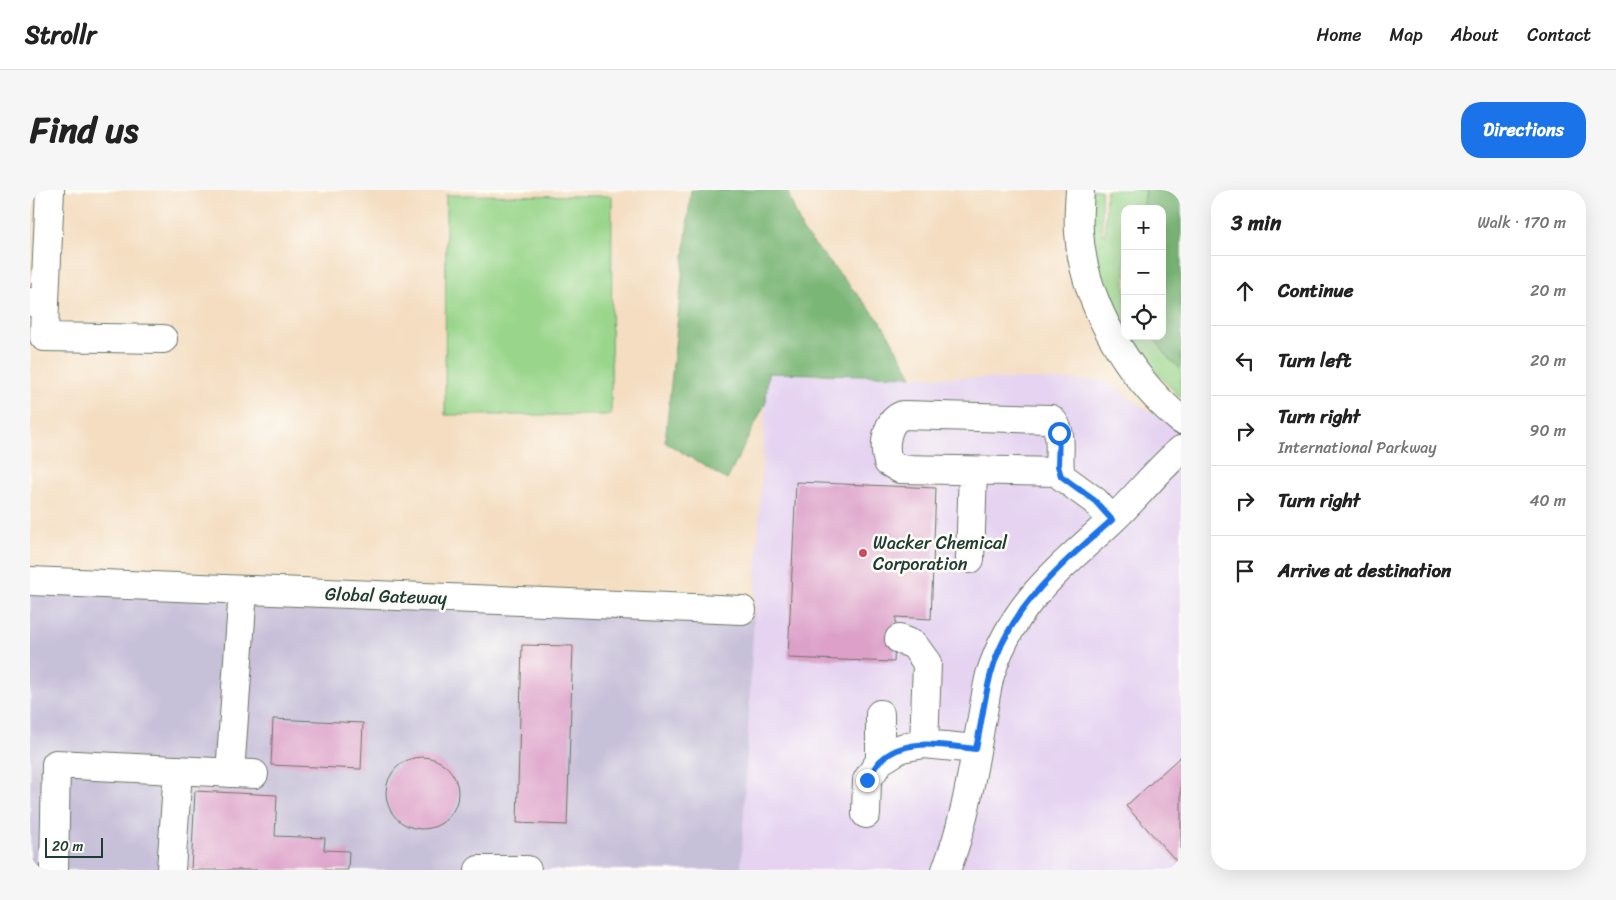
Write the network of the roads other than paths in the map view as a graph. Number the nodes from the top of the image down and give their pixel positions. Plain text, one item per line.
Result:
1 (50, 190) edge
2 (1080, 190) edge
3 (38, 302) edge
4 (163, 339) dead end
5 (1181, 420) edge
6 (1181, 450) edge
7 (972, 471) junction
8 (1060, 472) junction
9 (1112, 520) junction
10 (970, 559) dead end
11 (30, 581) edge
12 (243, 590) junction
13 (742, 610) dead end
14 (899, 639) dead end
15 (880, 714) dead end
16 (924, 744) junction
17 (976, 749) junction
18 (880, 761) junction
19 (178, 770) junction
20 (866, 814) dead end
21 (54, 870) edge
22 (170, 870) edge
23 (479, 870) edge
24 (527, 870) edge
25 (946, 870) edge

1 - 3 street
2 - 5 street
3 - 4 street
6 - 9 street
7 - 8 street
7 - 8 street
7 - 10 street
8 - 9 street
9 - 17 street
11 - 12 street, Global Gateway
12 - 13 street, Global Gateway
12 - 19 street
14 - 16 street
15 - 18 street
16 - 17 street
16 - 18 street
17 - 25 street
18 - 20 street
19 - 21 street
19 - 22 street
23 - 24 street

